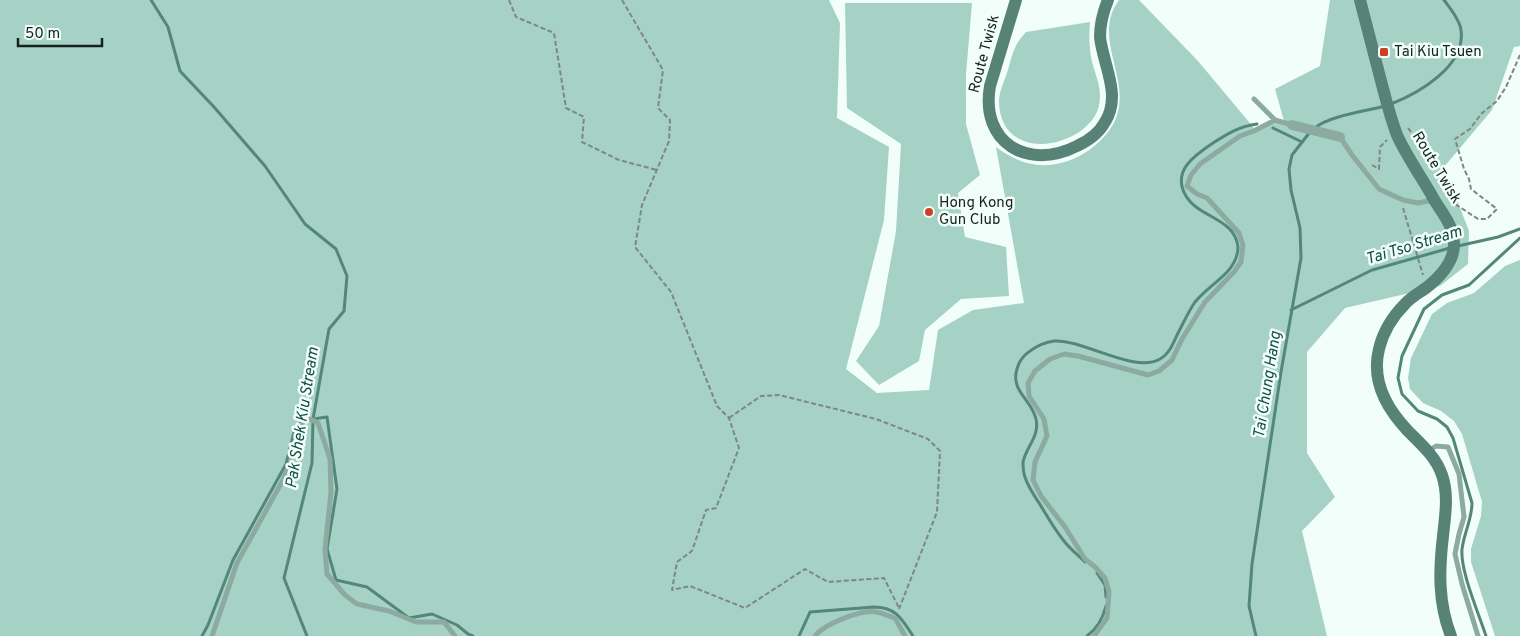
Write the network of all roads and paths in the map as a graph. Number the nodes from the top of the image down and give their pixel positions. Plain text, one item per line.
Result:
1 (509, 0) edge
2 (622, 0) edge
3 (1016, 0) edge
4 (1108, 0) edge
5 (1360, 0) edge
6 (1520, 54) edge
7 (1254, 99) dead end
8 (1275, 120) junction
9 (1292, 125) joint
10 (1396, 131) junction
11 (1340, 137) joint
12 (1419, 150) dead end
13 (1352, 155) junction
14 (657, 170) junction
15 (1400, 198) junction
16 (1440, 199) junction
17 (1424, 279) dead end
18 (730, 418) junction
19 (1428, 452) junction
20 (212, 636) edge
21 (455, 636) edge
22 (815, 636) edge
23 (905, 636) edge
24 (1094, 636) edge
25 (1451, 636) edge
26 (1478, 636) edge

1 - 14 path
2 - 14 path
3 - 4 main road, Route Twisk
5 - 10 main road, Route Twisk
6 - 16 path
7 - 8 lane
8 - 9 lane
8 - 24 lane
9 - 11 street
10 - 12 path
10 - 13 path
10 - 16 main road, Route Twisk
11 - 13 lane
13 - 15 lane
14 - 18 path
15 - 16 lane
15 - 17 path
16 - 19 main road, Route Twisk
18 - 18 path
19 - 25 main road, Route Twisk
19 - 26 lane
20 - 21 lane
22 - 23 lane

